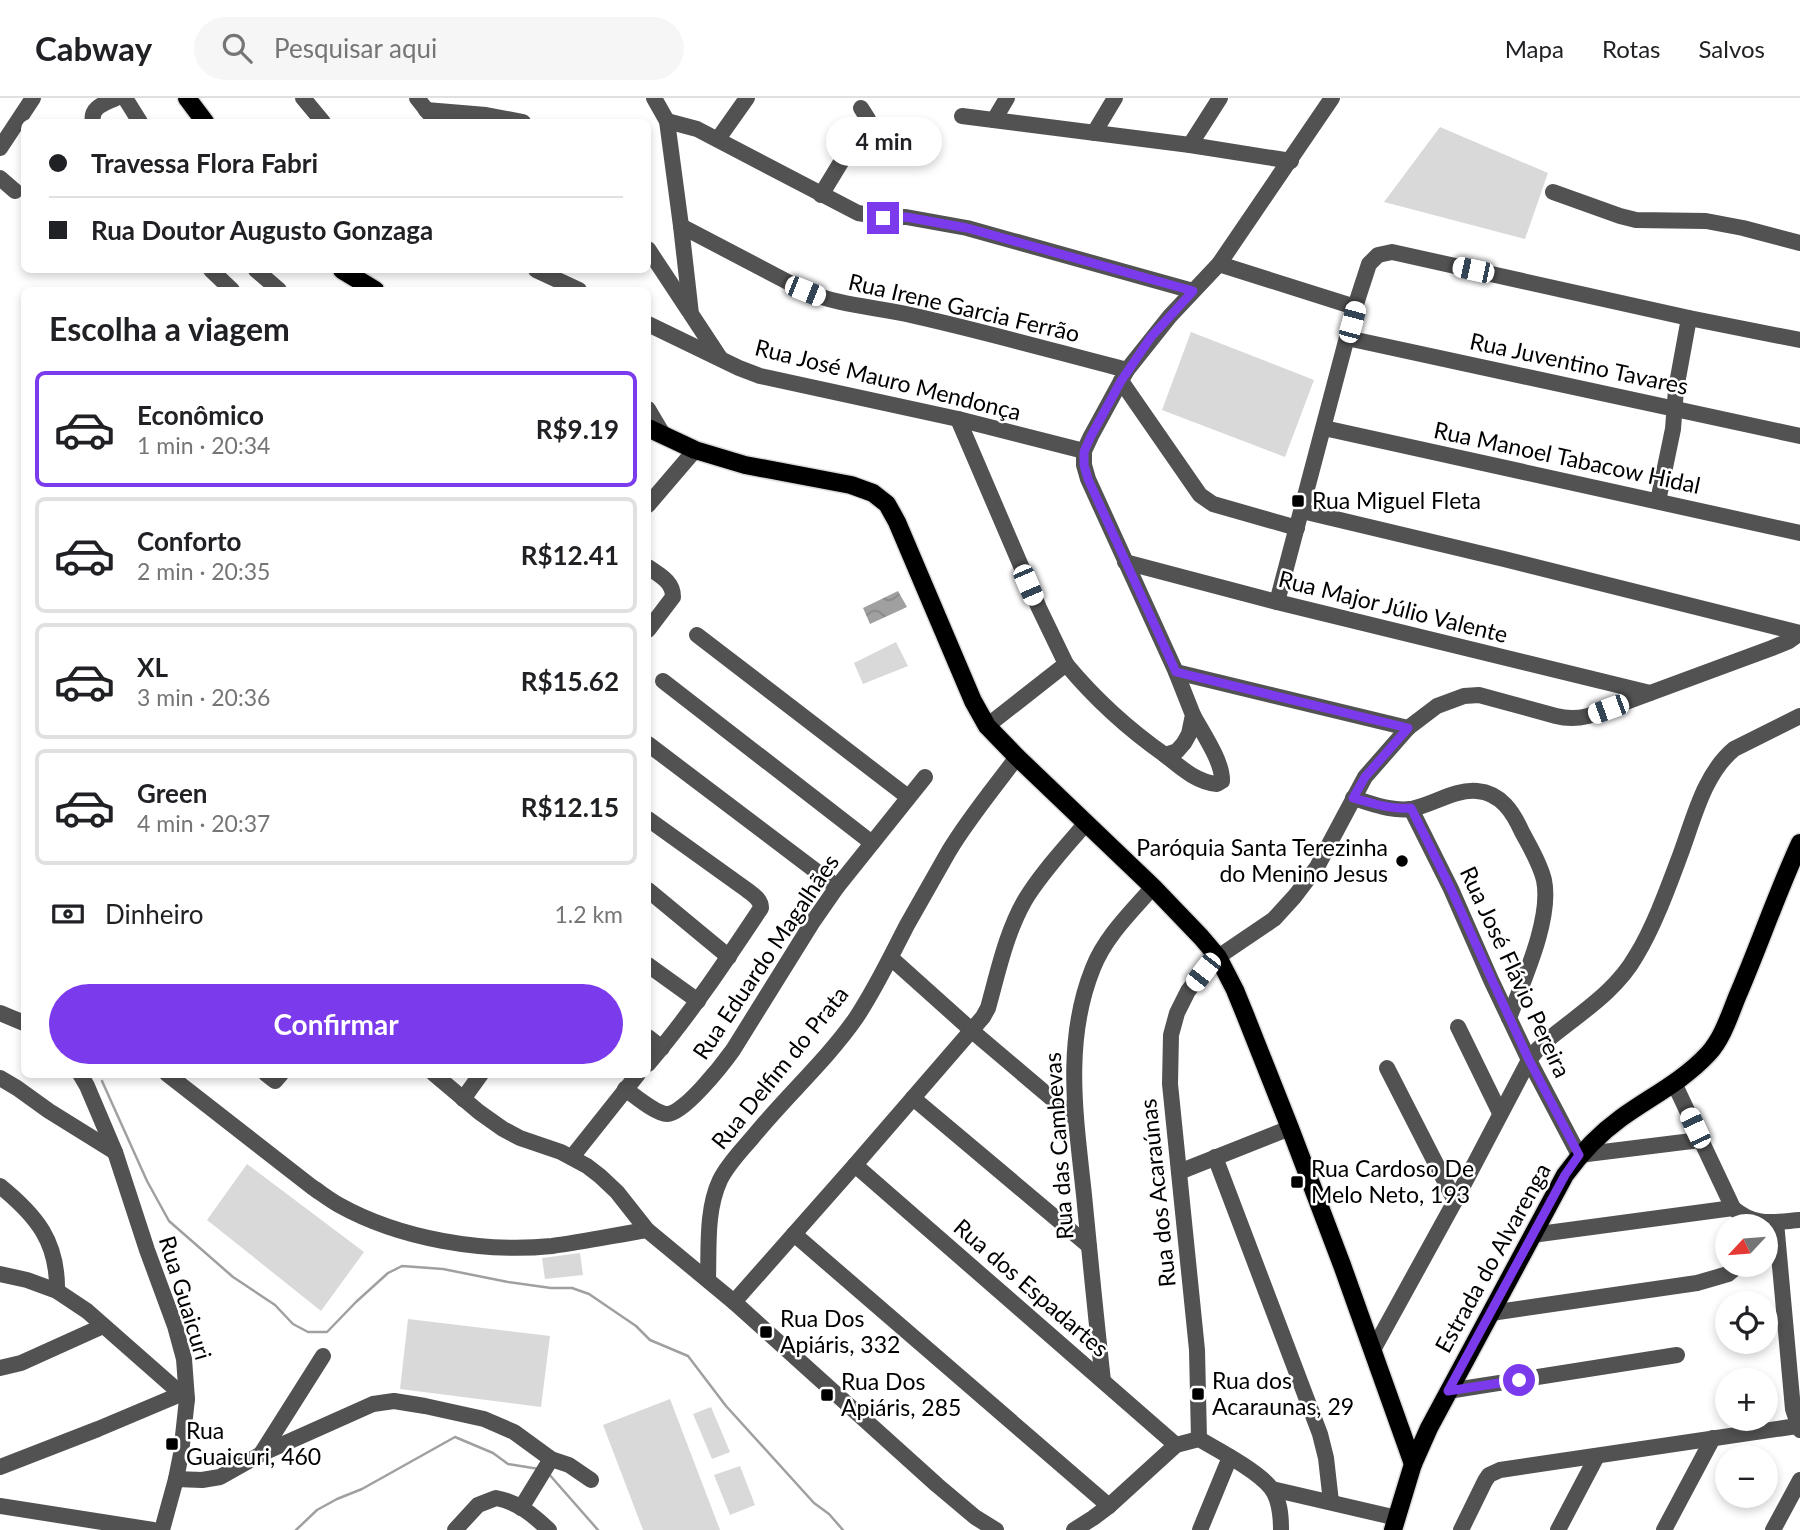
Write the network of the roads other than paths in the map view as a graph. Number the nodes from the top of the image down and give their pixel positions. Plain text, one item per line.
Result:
1 (33, 98) edge
2 (116, 98) edge
3 (125, 98) edge
4 (187, 98) edge
5 (303, 98) edge
6 (654, 98) edge
7 (747, 98) edge
8 (1007, 98) edge
9 (1115, 98) edge
10 (1220, 98) edge
11 (1332, 98) edge
12 (861, 108) dead end
13 (426, 110) edge
14 (961, 116) dead end
15 (93, 119) edge
16 (138, 119) edge
17 (203, 119) edge
18 (320, 119) edge
19 (507, 119) edge
20 (993, 120) junction
21 (667, 121) junction
22 (1094, 132) junction
23 (718, 139) junction
24 (1190, 145) junction
25 (0, 148) edge
26 (1291, 161) junction
27 (0, 178) edge
28 (15, 191) dead end
29 (1553, 192) dead end
30 (821, 195) junction
31 (681, 226) junction
32 (1800, 243) edge
33 (651, 254) edge
34 (1219, 264) junction
35 (214, 273) edge
36 (259, 273) edge
37 (347, 273) edge
38 (545, 273) edge
39 (546, 273) edge
40 (229, 287) edge
41 (276, 287) edge
42 (369, 287) edge
43 (558, 287) edge
44 (573, 287) edge
45 (1193, 291) junction
46 (1356, 307) junction
47 (691, 314) junction
48 (1689, 318) junction
49 (651, 325) edge
50 (1348, 338) junction
51 (1800, 340) edge
52 (720, 358) junction
53 (1124, 376) junction
54 (1675, 409) junction
55 (958, 419) junction
56 (1324, 428) junction
57 (656, 432) edge
58 (1800, 436) edge
59 (695, 450) junction
60 (1084, 452) junction
61 (651, 495) edge
62 (1658, 501) junction
63 (1302, 511) junction
64 (1297, 528) junction
65 (1800, 533) edge
66 (1125, 562) junction
67 (651, 569) edge
68 (1278, 602) junction
69 (651, 626) edge
70 (1800, 633) edge
71 (696, 635) dead end
72 (1066, 664) junction
73 (1176, 672) junction
74 (663, 681) dead end
75 (1650, 694) junction
76 (1193, 715) junction
77 (1800, 716) edge
78 (987, 726) junction
79 (1408, 728) junction
80 (651, 746) edge
81 (1164, 755) junction
82 (1017, 757) junction
83 (925, 777) dead end
84 (908, 797) junction
85 (1353, 798) junction
86 (1411, 808) junction
87 (651, 821) edge
88 (1086, 823) junction
89 (872, 843) junction
90 (1800, 843) edge
91 (1800, 863) edge
92 (837, 887) junction
93 (1153, 887) junction
94 (651, 892) edge
95 (1772, 908) junction
96 (729, 957) junction
97 (1218, 957) junction
98 (891, 958) junction
99 (651, 967) edge
100 (698, 1001) junction
101 (0, 1013) edge
102 (1509, 1018) junction
103 (21, 1022) edge
104 (1458, 1027) dead end
105 (972, 1031) junction
106 (651, 1039) edge
107 (662, 1048) junction
108 (1529, 1060) junction
109 (651, 1061) edge
110 (1387, 1068) dead end
111 (86, 1078) edge
112 (172, 1078) edge
113 (439, 1078) edge
114 (478, 1078) edge
115 (635, 1078) edge
116 (0, 1079) edge
117 (1674, 1083) junction
118 (625, 1089) junction
119 (913, 1098) junction
120 (463, 1099) junction
121 (1500, 1113) junction
122 (1076, 1119) junction
123 (1290, 1128) junction
124 (1700, 1140) junction
125 (115, 1152) junction
126 (1579, 1155) junction
127 (572, 1157) junction
128 (1215, 1157) junction
129 (855, 1166) junction
130 (1179, 1172) junction
131 (0, 1186) edge
132 (1455, 1201) junction
133 (1733, 1208) junction
134 (1741, 1214) edge
135 (1800, 1220) edge
136 (1778, 1223) edge
137 (647, 1230) junction
138 (794, 1234) junction
139 (1532, 1235) junction
140 (1089, 1246) junction
141 (0, 1274) edge
142 (1717, 1278) edge
143 (1775, 1278) edge
144 (708, 1280) junction
145 (57, 1291) junction
146 (734, 1302) junction
147 (1491, 1313) junction
148 (103, 1326) junction
149 (1373, 1350) junction
150 (1677, 1355) dead end
151 (323, 1356) dead end
152 (0, 1368) edge
153 (1103, 1381) junction
154 (1448, 1391) junction
155 (184, 1396) junction
156 (1799, 1428) edge
157 (1713, 1438) junction
158 (1199, 1439) junction
159 (1176, 1445) junction
160 (261, 1454) junction
161 (1597, 1455) junction
162 (1230, 1457) junction
163 (551, 1459) junction
164 (1413, 1464) junction
165 (0, 1468) edge
166 (176, 1479) junction
167 (591, 1480) dead end
168 (1800, 1480) edge
169 (1272, 1489) junction
170 (1331, 1502) junction
171 (0, 1506) edge
172 (1110, 1506) junction
173 (521, 1507) junction
174 (1395, 1524) edge
175 (153, 1530) edge
176 (162, 1530) edge
177 (455, 1530) edge
178 (549, 1530) edge
179 (996, 1530) edge
180 (1074, 1530) edge
181 (1200, 1530) edge
182 (1281, 1530) edge
183 (1461, 1530) edge
184 (1558, 1530) edge
185 (1664, 1530) edge
186 (1773, 1530) edge

1 - 25 street
2 - 15 street
3 - 16 street
4 - 17 main road
5 - 18 street
6 - 21 street
7 - 23 street
8 - 20 street
9 - 22 street
10 - 24 street
11 - 26 street
12 - 30 street
13 - 19 street
14 - 20 street
20 - 22 street
21 - 23 street
21 - 31 street
22 - 24 street
23 - 30 street
24 - 26 street
26 - 34 street
27 - 28 street
29 - 32 street
30 - 45 street
31 - 47 street
31 - 53 street, Rua Irene Garcia Ferrão
33 - 47 street
34 - 45 street
34 - 46 street
35 - 40 street
36 - 41 street
37 - 42 main road
38 - 43 street
39 - 44 street
45 - 53 street
46 - 48 street
46 - 50 street
47 - 52 street
48 - 51 street
48 - 54 street
49 - 52 street, Rua José Mauro Mendonça
50 - 54 street, Rua Juventino Tavares
50 - 56 street
52 - 55 street, Rua José Mauro Mendonça
53 - 60 street
53 - 64 street
54 - 58 street, Rua Juventino Tavares
54 - 62 street
55 - 60 street, Rua José Mauro Mendonça
55 - 72 street
56 - 62 street, Rua Manoel Tabacow Hidal
56 - 63 street
57 - 59 main road
59 - 61 street
59 - 78 main road
60 - 66 street
62 - 65 street, Rua Manoel Tabacow Hidal
63 - 64 street
63 - 70 street
64 - 68 street
66 - 68 street, Rua Major Júlio Valente
66 - 73 street
67 - 69 street
68 - 75 street, Rua Major Júlio Valente
70 - 75 street, Rua dos Acaraúnas
71 - 84 street
72 - 78 street
72 - 81 street
73 - 76 street
73 - 79 street
74 - 89 street
75 - 79 street, Rua dos Acaraúnas
76 - 81 street
76 - 81 street
77 - 108 street
78 - 82 main road
79 - 85 street, Rua dos Acaraúnas
80 - 92 street
82 - 88 main road
82 - 98 street, Rua Delfim do Prata
83 - 84 street, Rua Eduardo Magalhães
84 - 89 street, Rua Eduardo Magalhães
85 - 86 street
85 - 97 street, Rua dos Acaraúnas
86 - 102 street, Rua José Flávio Pereira
86 - 102 street
87 - 96 street
88 - 93 main road
88 - 105 street
89 - 92 street, Rua Eduardo Magalhães
90 - 95 main road, Estrada do Alvarenga
91 - 95 main road, Estrada do Alvarenga
92 - 118 street, Rua Eduardo Magalhães
93 - 97 main road
93 - 122 street, Rua das Cambevas
94 - 96 street
95 - 117 main road, Estrada do Alvarenga
96 - 100 street
97 - 123 main road
97 - 130 street, Rua dos Acaraúnas
98 - 105 street
98 - 144 street, Rua Delfim do Prata
99 - 100 street
100 - 107 street
101 - 103 street
102 - 108 street, Rua José Flávio Pereira
104 - 121 street
105 - 119 street
105 - 122 street
106 - 107 street
107 - 109 street
108 - 121 street
108 - 126 street, Rua José Flávio Pereira
110 - 132 street
111 - 125 street, Rua Guaicuri
112 - 137 street
113 - 120 street
114 - 120 street
115 - 118 street
116 - 125 street
117 - 124 street
117 - 126 main road, Estrada do Alvarenga
118 - 127 street
119 - 129 street
119 - 140 street
120 - 127 street
121 - 132 street
122 - 140 street, Rua das Cambevas
123 - 128 street
123 - 149 main road
124 - 126 street
124 - 133 street
125 - 155 street, Rua Guaicuri
126 - 139 main road, Estrada do Alvarenga
127 - 137 street
128 - 130 street
128 - 170 street
129 - 138 street
129 - 153 street, Rua dos Espadartes
130 - 158 street, Rua dos Acaraúnas
131 - 145 street
132 - 149 street
133 - 134 street
133 - 139 street
135 - 136 street
137 - 144 street
138 - 146 street
138 - 172 street
139 - 147 main road, Estrada do Alvarenga
140 - 153 street, Rua das Cambevas
141 - 145 street
142 - 147 street
143 - 156 street
144 - 146 street
145 - 148 street
146 - 179 street
147 - 154 main road, Estrada do Alvarenga
148 - 152 street
148 - 155 street
149 - 164 main road
150 - 154 street
151 - 160 street
153 - 159 street, Rua dos Espadartes
154 - 164 main road, Estrada do Alvarenga
155 - 165 street
155 - 166 street, Rua Guaicuri
156 - 157 street
157 - 161 street
157 - 185 street
158 - 159 street
158 - 162 street
159 - 172 street
160 - 163 street
160 - 166 street
161 - 183 street
161 - 184 street
162 - 169 street
162 - 181 street
163 - 167 street
163 - 173 street
164 - 174 main road, Estrada do Alvarenga
166 - 176 street, Rua Guaicuri
168 - 186 street
169 - 170 street
169 - 182 street
170 - 174 street
171 - 175 street
172 - 180 street
173 - 177 street
173 - 178 street

